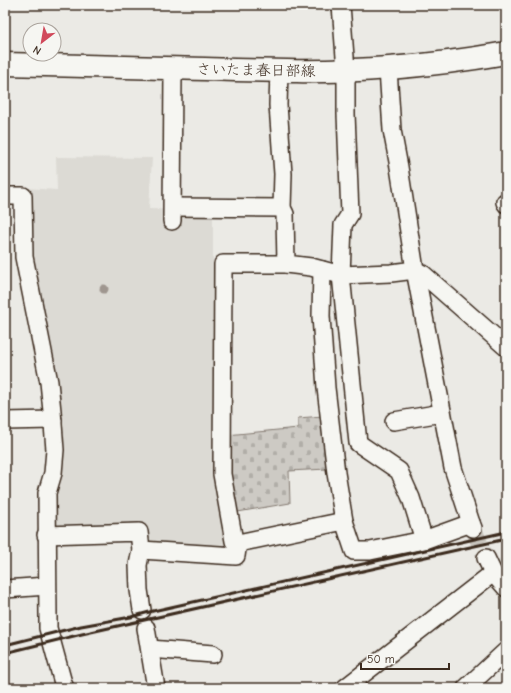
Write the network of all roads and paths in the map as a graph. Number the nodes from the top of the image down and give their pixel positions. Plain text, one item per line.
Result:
1 (341, 5) edge
2 (506, 53) edge
3 (5, 64) edge
4 (173, 68) junction
5 (388, 69) junction
6 (346, 70) junction
7 (279, 71) junction
8 (5, 196) edge
9 (282, 208) junction
10 (286, 264) junction
11 (322, 270) junction
12 (415, 270) junction
13 (341, 275) junction
14 (506, 347) edge
15 (442, 413) junction
16 (53, 420) junction
17 (5, 421) edge
18 (394, 421) dead end
19 (344, 521) junction
20 (46, 535) junction
21 (424, 540) junction
22 (238, 543) junction
23 (140, 550) junction
24 (47, 586) junction
25 (506, 588) edge
26 (5, 589) edge
27 (142, 610) dead end
28 (146, 628) dead end
29 (150, 649) junction
30 (506, 650) edge
31 (213, 654) dead end
32 (65, 688) edge
33 (156, 688) edge
34 (345, 688) edge
35 (466, 688) edge

1 - 6 street
2 - 5 main road, さいたま春日部線
3 - 4 main road, さいたま春日部線
4 - 7 main road, さいたま春日部線
4 - 9 street
5 - 6 main road, さいたま春日部線
5 - 12 street
6 - 7 main road, さいたま春日部線
6 - 13 street
7 - 9 street
8 - 16 street
9 - 10 street
10 - 11 street
10 - 22 street
11 - 13 street
11 - 19 street
12 - 13 street
12 - 14 street
12 - 15 street
13 - 21 street
15 - 18 street
15 - 21 street
16 - 17 street
16 - 20 street
19 - 21 street
19 - 22 street
20 - 23 street
20 - 24 street
22 - 23 street
23 - 27 street
24 - 26 street
24 - 32 street
25 - 34 street
28 - 29 street
29 - 31 street
29 - 33 street
30 - 35 street

